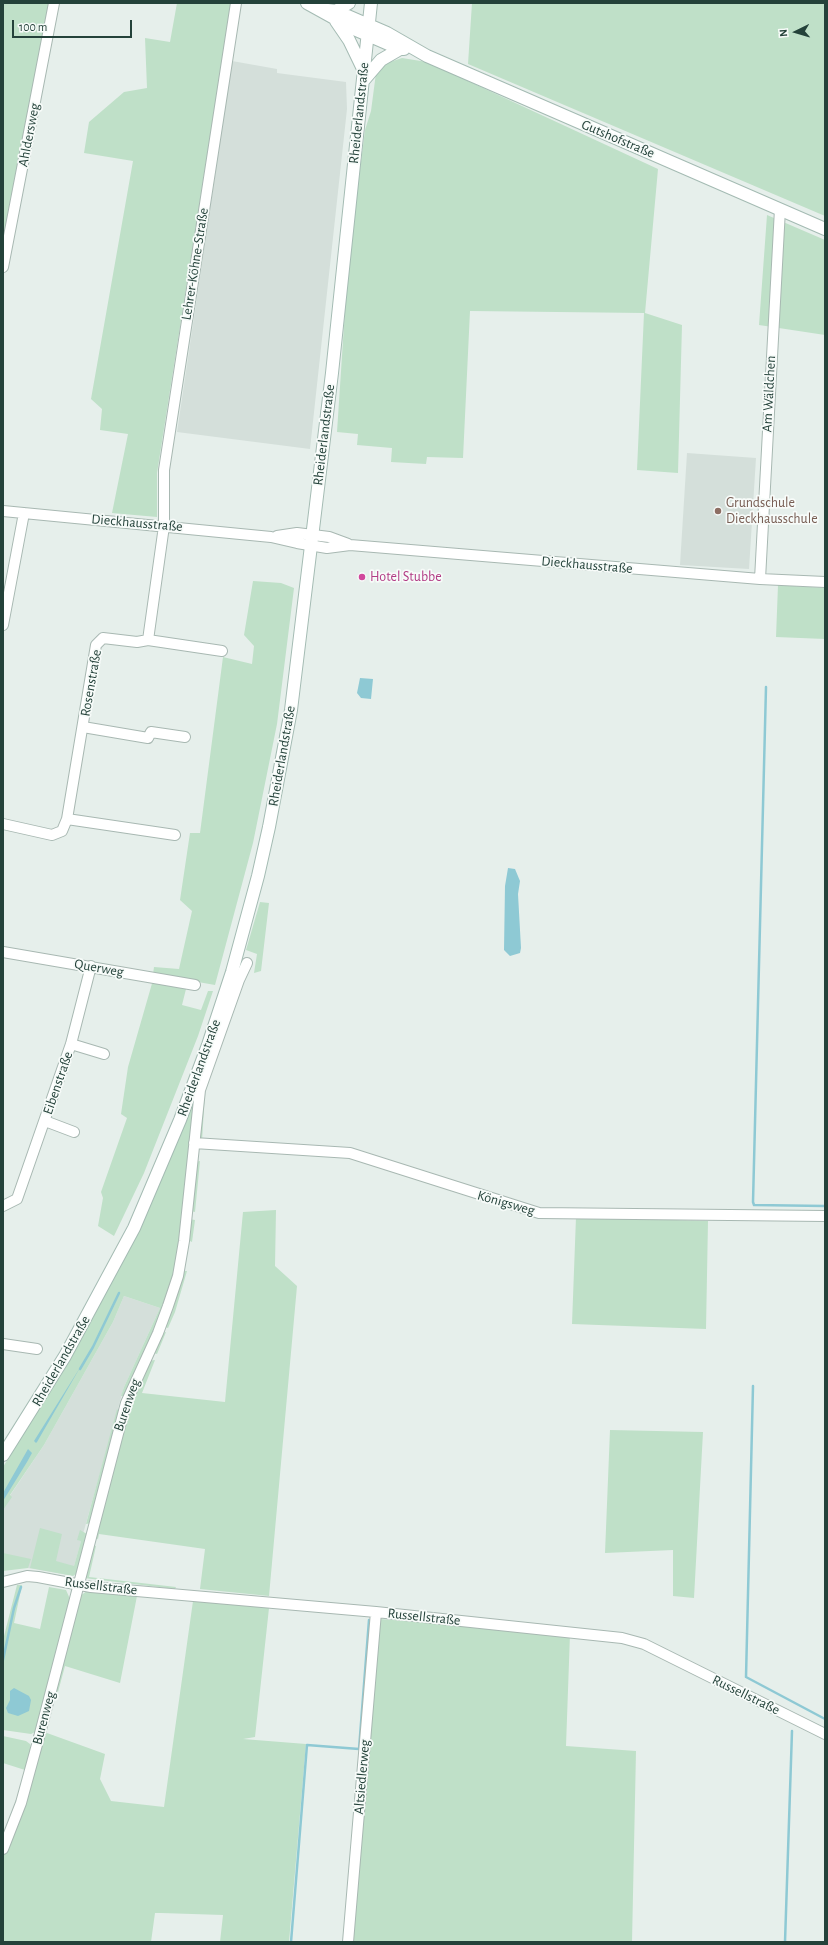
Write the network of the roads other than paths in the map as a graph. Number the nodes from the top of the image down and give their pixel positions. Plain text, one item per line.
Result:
1 (54, 3) edge
2 (236, 3) edge
3 (307, 3) edge
4 (349, 3) edge
5 (371, 3) edge
6 (336, 16) junction
7 (368, 30) junction
8 (406, 49) junction
9 (363, 76) junction
10 (780, 209) junction
11 (825, 229) edge
12 (3, 267) edge
13 (3, 511) edge
14 (24, 512) junction
15 (164, 526) junction
16 (313, 541) junction
17 (760, 579) junction
18 (825, 582) edge
19 (3, 625) edge
20 (148, 640) junction
21 (222, 651) dead end
22 (83, 727) junction
23 (185, 737) dead end
24 (67, 818) junction
25 (3, 824) edge
26 (174, 835) dead end
27 (3, 952) edge
28 (247, 963) dead end
29 (91, 966) junction
30 (195, 985) dead end
31 (71, 1044) junction
32 (104, 1054) dead end
33 (45, 1121) junction
34 (74, 1132) dead end
35 (194, 1143) junction
36 (3, 1206) edge
37 (825, 1216) edge
38 (3, 1344) edge
39 (38, 1349) dead end
40 (3, 1455) edge
41 (3, 1582) edge
42 (79, 1584) junction
43 (376, 1612) junction
44 (825, 1734) edge
45 (3, 1850) edge
46 (348, 1942) edge

1 - 12 street, Ahldersweg
2 - 15 street, Lehrer-Köhne-Straße
3 - 6 main road, Gutshofstraße
4 - 6 main road
5 - 7 main road, Rheiderlandstraße
6 - 7 main road, Gutshofstraße
6 - 9 main road
7 - 8 main road, Gutshofstraße
7 - 9 main road, Rheiderlandstraße
8 - 9 main road
8 - 10 main road, Gutshofstraße
9 - 16 main road, Rheiderlandstraße
10 - 11 main road, Gutshofstraße
10 - 17 street, Am Wäldchen
13 - 14 street, Dieckhausstraße
14 - 15 street, Dieckhausstraße
14 - 19 street
15 - 16 street, Dieckhausstraße
15 - 20 street
16 - 17 street, Dieckhausstraße
16 - 40 main road, Rheiderlandstraße
17 - 18 street, Dieckhausstraße
20 - 21 street, Rosenstraße
20 - 22 street, Rosenstraße
22 - 23 street, Rosenstraße
22 - 24 street, Rosenstraße
24 - 25 street, Rosenstraße
24 - 26 street
27 - 29 street, Querweg
28 - 35 street, Burenweg
29 - 30 street, Querweg
29 - 31 street, Eibenstraße
31 - 32 street, Eibenstraße
31 - 33 street, Eibenstraße
33 - 34 street, Eibenstraße
33 - 36 street, Eibenstraße
35 - 37 street, Königsweg
35 - 42 street, Burenweg
38 - 39 street
41 - 42 street, Russellstraße
42 - 43 street, Russellstraße
42 - 45 street, Burenweg
43 - 44 street, Russellstraße
43 - 46 street, Altsiedlerweg

